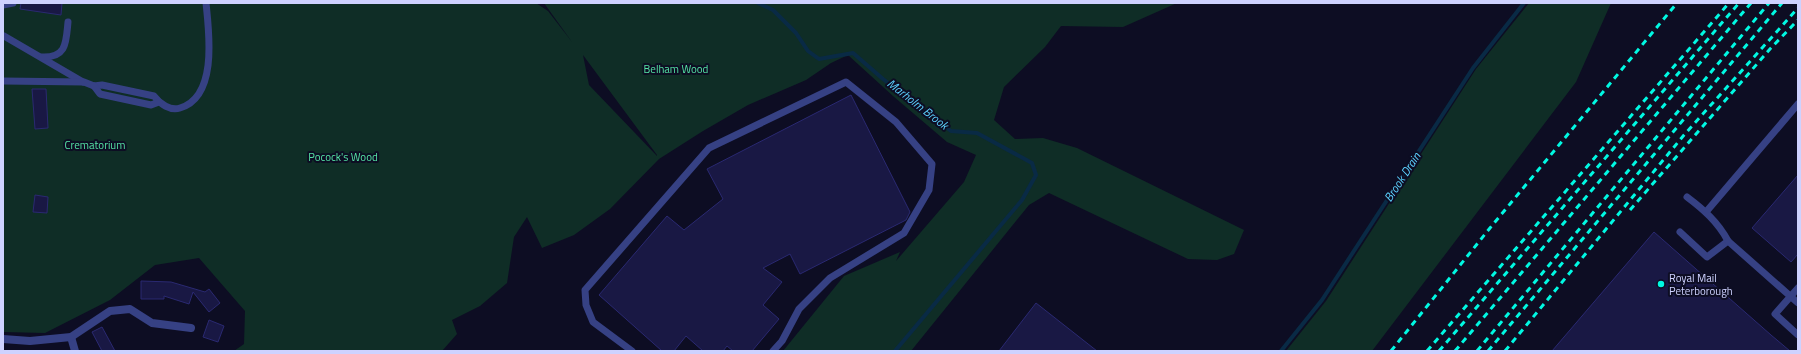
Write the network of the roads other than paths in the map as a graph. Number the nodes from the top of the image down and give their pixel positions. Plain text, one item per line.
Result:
1 (13, 3) edge
2 (206, 3) edge
3 (3, 5) edge
4 (68, 22) dead end
5 (4, 36) edge
6 (40, 57) junction
7 (3, 81) edge
8 (84, 82) junction
9 (1798, 104) edge
10 (1687, 197) dead end
11 (1706, 212) junction
12 (1680, 232) dead end
13 (1728, 241) junction
14 (1798, 288) edge
15 (1791, 296) junction
16 (1798, 303) edge
17 (191, 328) dead end
18 (71, 336) junction
19 (1798, 336) edge
20 (3, 339) edge
21 (74, 351) edge
22 (632, 351) edge
23 (773, 351) edge

1 - 3 lane
2 - 8 lane
4 - 6 lane
5 - 6 lane
6 - 8 lane
7 - 8 lane
9 - 11 lane
10 - 11 lane
11 - 13 lane
12 - 13 lane
13 - 15 lane
14 - 15 lane
15 - 16 lane
15 - 19 lane
17 - 18 street
18 - 20 street
18 - 21 street
22 - 23 lane

